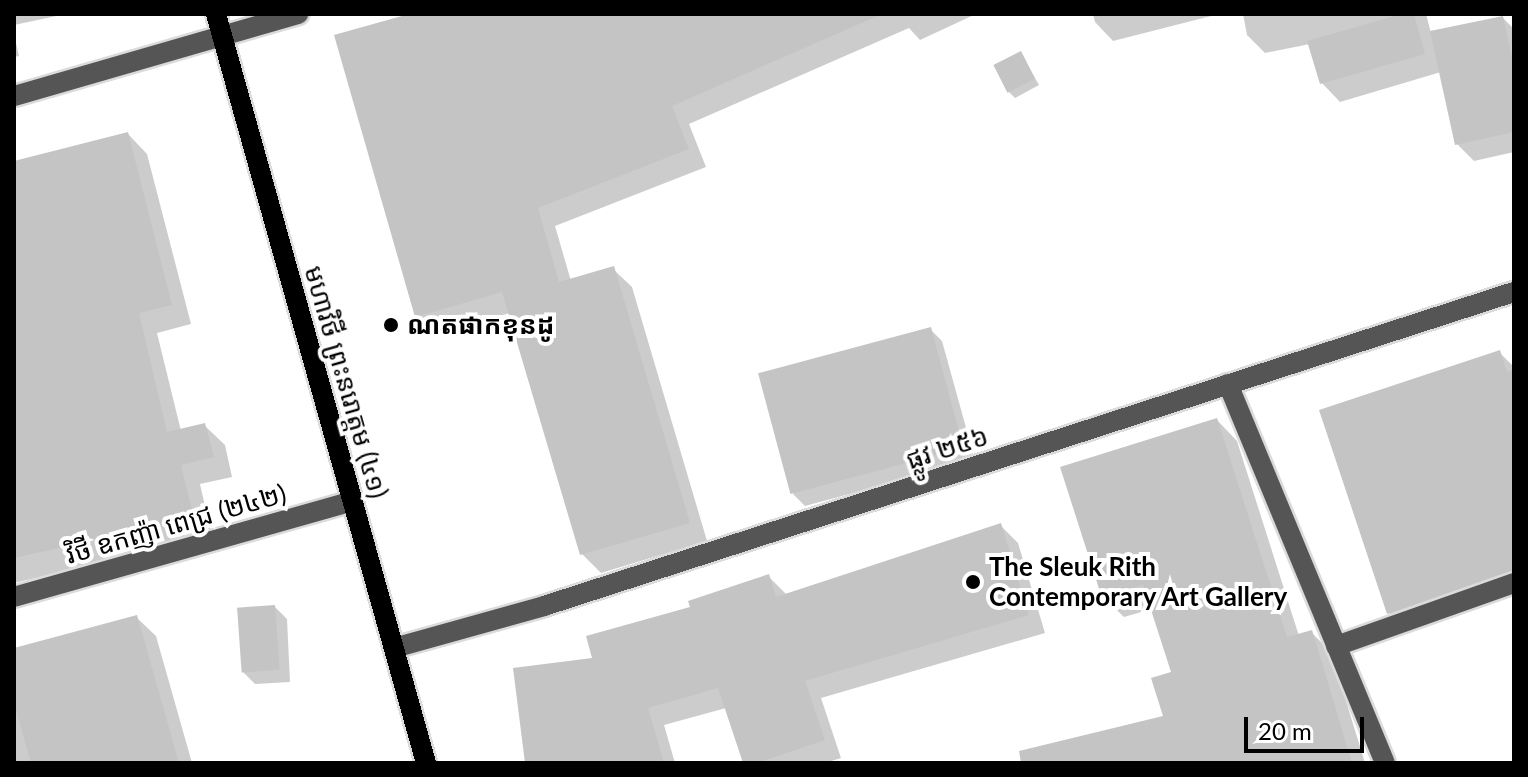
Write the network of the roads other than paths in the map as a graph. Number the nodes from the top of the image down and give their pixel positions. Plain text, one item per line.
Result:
1 (216, 14) edge
2 (298, 14) edge
3 (223, 38) junction
4 (14, 96) edge
5 (1514, 292) edge
6 (1228, 384) junction
7 (353, 501) junction
8 (1514, 583) edge
9 (14, 597) edge
10 (1336, 646) junction
11 (394, 648) junction
12 (426, 763) edge
13 (1385, 763) edge

1 - 3 main road, មហាវិថី ព្រះនរោត្តម (៤១)
2 - 3 street
3 - 4 street
3 - 7 main road, មហាវិថី ព្រះនរោត្តម (៤១)
5 - 6 street, ផ្លូវ ២៥៦
6 - 10 street
6 - 11 street, ផ្លូវ ២៥៦
7 - 9 street, វិថី ឧកញ៉ា ពេជ្រ (២៤២)
7 - 11 main road, មហាវិថី ព្រះនរោត្តម (៤១)
8 - 10 street
10 - 13 street
11 - 12 main road, មហាវិថី ព្រះនរោត្តម (៤១)

